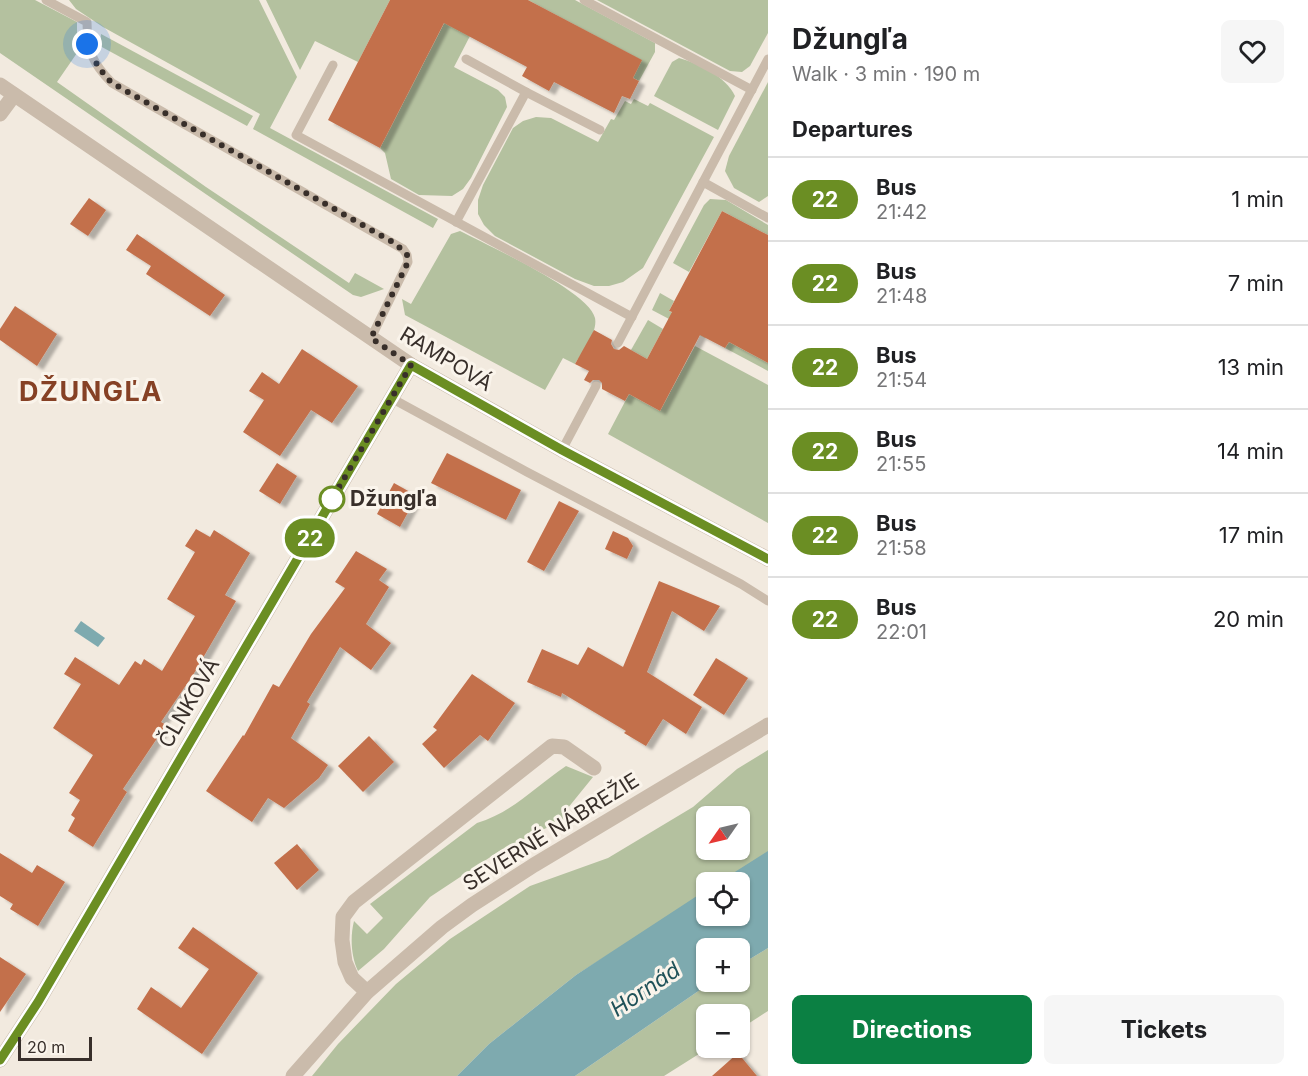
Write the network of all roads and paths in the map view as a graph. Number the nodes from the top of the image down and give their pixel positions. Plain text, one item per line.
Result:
1 (46, 0) edge
2 (584, 0) edge
3 (465, 58) dead end
4 (768, 59) edge
5 (333, 65) dead end
6 (0, 86) edge
7 (752, 90) junction
8 (526, 92) junction
9 (14, 95) junction
10 (0, 114) edge
11 (600, 130) dead end
12 (703, 182) junction
13 (768, 218) edge
14 (456, 222) junction
15 (632, 317) junction
16 (371, 338) junction
17 (618, 343) dead end
18 (411, 365) junction
19 (596, 386) dead end
20 (391, 398) junction
21 (562, 450) junction
22 (768, 559) edge
23 (768, 601) edge
24 (768, 725) edge
25 (594, 768) dead end
26 (368, 992) junction
27 (0, 1060) edge
28 (293, 1076) edge

1 - 16 lane
2 - 7 lane
3 - 8 lane
4 - 7 lane
5 - 14 lane
6 - 9 street, RAMPOVÁ
7 - 12 lane
8 - 11 lane
8 - 14 lane
9 - 10 street
9 - 16 street, RAMPOVÁ
12 - 13 lane
12 - 15 lane
14 - 15 lane
15 - 17 lane
16 - 18 street, RAMPOVÁ
18 - 20 street, ČLNKOVÁ
18 - 21 street, RAMPOVÁ
19 - 21 lane
20 - 23 lane
20 - 27 street, ČLNKOVÁ
21 - 22 street, RAMPOVÁ
24 - 26 street, SEVERNÉ NÁBREŽIE
25 - 26 street, SEVERNÉ NÁBREŽIE
26 - 28 street, SEVERNÉ NÁBREŽIE

